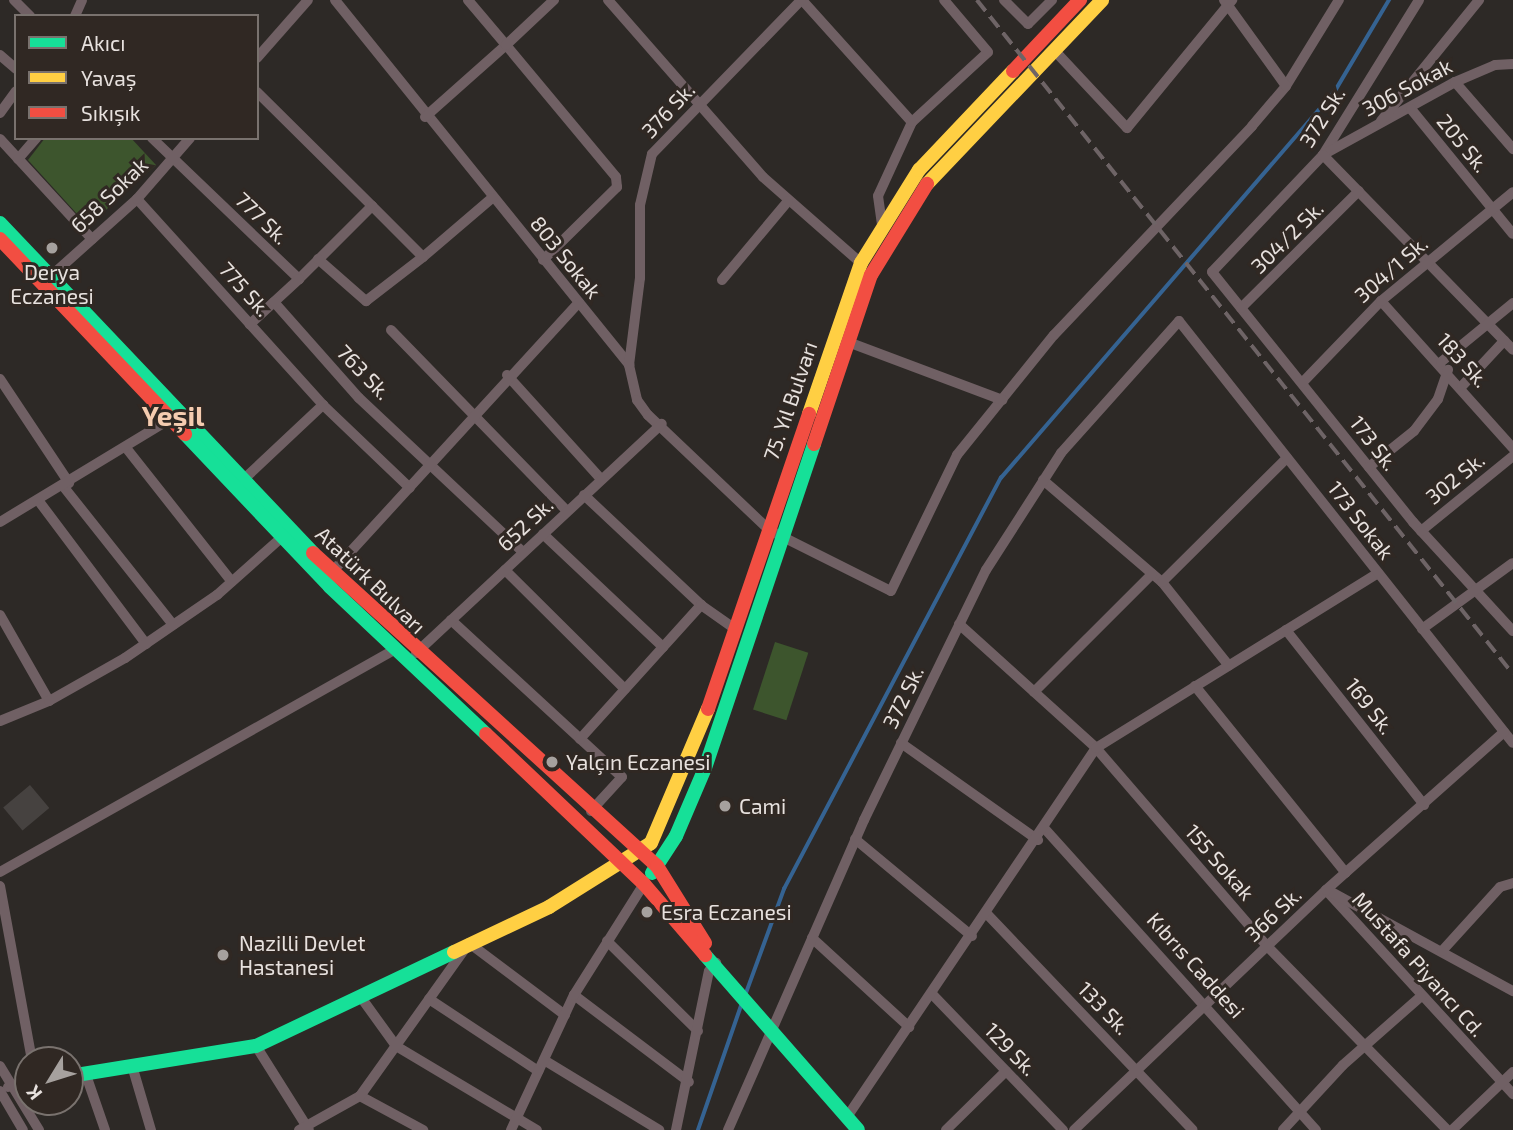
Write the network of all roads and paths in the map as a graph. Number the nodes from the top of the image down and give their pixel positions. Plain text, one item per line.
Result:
1 (14, 0) edge
2 (308, 0) edge
3 (335, 0) edge
4 (468, 0) edge
5 (554, 0) edge
6 (608, 0) edge
7 (802, 0) edge
8 (944, 0) edge
9 (1004, 0) edge
10 (1052, 0) edge
11 (1080, 0) edge
12 (1102, 0) edge
13 (1339, 0) edge
14 (1419, 0) edge
15 (1479, 0) edge
16 (1228, 2) edge
17 (28, 14) edge
18 (506, 45) junction
19 (1054, 50) junction
20 (0, 55) edge
21 (259, 56) edge
22 (1513, 64) edge
23 (14, 67) edge
24 (1455, 82) junction
25 (1286, 86) junction
26 (14, 94) edge
27 (259, 94) edge
28 (699, 105) junction
29 (1411, 109) junction
30 (0, 113) edge
31 (425, 117) junction
32 (912, 122) junction
33 (1378, 124) junction
34 (0, 139) edge
35 (34, 140) edge
36 (154, 140) edge
37 (188, 140) edge
38 (1513, 149) edge
39 (1323, 155) junction
40 (18, 159) junction
41 (173, 159) junction
42 (1359, 191) junction
43 (1513, 192) edge
44 (492, 198) junction
45 (137, 199) junction
46 (788, 201) junction
47 (372, 206) junction
48 (1492, 209) junction
49 (0, 223) edge
50 (882, 226) junction
51 (1513, 234) edge
52 (0, 239) edge
53 (92, 239) junction
54 (423, 257) junction
55 (318, 259) junction
56 (543, 260) junction
57 (1427, 262) junction
58 (861, 263) junction
59 (1212, 272) joint
60 (51, 276) junction
61 (299, 279) junction
62 (722, 280) dead end
63 (1381, 301) junction
64 (274, 302) junction
65 (579, 302) junction
66 (1512, 305) edge
67 (1241, 309) junction
68 (1178, 321) joint
69 (250, 324) junction
70 (1485, 324) junction
71 (391, 330) dead end
72 (1504, 341) junction
73 (848, 342) junction
74 (1513, 351) edge
75 (629, 365) junction
76 (1445, 366) junction
77 (507, 376) junction
78 (0, 379) edge
79 (1302, 383) junction
80 (1462, 386) junction
81 (1002, 400) junction
82 (323, 405) junction
83 (474, 415) junction
84 (170, 419) junction
85 (662, 424) junction
86 (1513, 447) edge
87 (127, 449) junction
88 (1513, 456) edge
89 (1287, 457) junction
90 (432, 464) junction
91 (1368, 467) junction
92 (243, 480) junction
93 (601, 480) junction
94 (1043, 480) junction
95 (66, 484) junction
96 (410, 488) junction
97 (584, 495) junction
98 (38, 500) junction
99 (567, 511) junction
100 (0, 522) edge
101 (1421, 531) junction
102 (775, 532) junction
103 (542, 534) junction
104 (282, 537) junction
105 (523, 552) junction
106 (1513, 563) edge
107 (505, 570) junction
108 (331, 573) junction
109 (1378, 573) junction
110 (1152, 574) junction
111 (232, 582) junction
112 (1162, 582) junction
113 (1476, 590) junction
114 (701, 605) junction
115 (451, 620) junction
116 (2, 622) edge
117 (959, 624) junction
118 (173, 625) junction
119 (735, 629) junction
120 (1422, 629) junction
121 (1286, 630) junction
122 (1513, 631) edge
123 (146, 644) junction
124 (663, 647) junction
125 (395, 649) junction
126 (416, 653) junction
127 (1229, 666) junction
128 (1195, 687) junction
129 (625, 689) junction
130 (1034, 692) junction
131 (49, 701) junction
132 (0, 721) edge
133 (1504, 732) junction
134 (580, 738) junction
135 (901, 743) junction
136 (1513, 743) edge
137 (1096, 748) junction
138 (1424, 805) junction
139 (591, 811) junction
140 (1045, 829) junction
141 (855, 839) junction
142 (1038, 840) junction
143 (641, 850) junction
144 (623, 862) junction
145 (657, 866) junction
146 (0, 872) edge
147 (1346, 873) junction
148 (1513, 883) edge
149 (644, 884) junction
150 (0, 886) edge
151 (1326, 890) junction
152 (987, 914) junction
153 (972, 936) junction
154 (812, 938) junction
155 (607, 941) junction
156 (469, 943) junction
157 (1267, 946) junction
158 (1443, 951) junction
159 (716, 963) junction
160 (1513, 991) edge
161 (932, 994) junction
162 (574, 995) junction
163 (360, 996) junction
164 (1420, 997) junction
165 (429, 999) junction
166 (1206, 1004) junction
167 (565, 1014) junction
168 (766, 1024) junction
169 (909, 1027) junction
170 (698, 1031) junction
171 (1367, 1044) junction
172 (29, 1046) edge
173 (256, 1046) junction
174 (396, 1046) junction
175 (544, 1060) junction
176 (0, 1066) edge
177 (133, 1069) junction
178 (1137, 1070) junction
179 (538, 1071) junction
180 (1006, 1071) junction
181 (1513, 1072) edge
182 (86, 1075) joint
183 (690, 1082) junction
184 (1502, 1083) junction
185 (12, 1086) junction
186 (0, 1090) edge
187 (1513, 1094) edge
188 (360, 1096) junction
189 (1300, 1112) junction
190 (847, 1117) junction
191 (516, 1118) junction
192 (23, 1130) edge
193 (40, 1130) edge
194 (105, 1130) edge
195 (151, 1130) edge
196 (306, 1130) edge
197 (423, 1130) edge
198 (511, 1130) edge
199 (537, 1130) edge
200 (659, 1130) edge
201 (676, 1130) edge
202 (728, 1130) edge
203 (858, 1130) edge
204 (946, 1130) edge
205 (1063, 1130) edge
206 (1074, 1130) edge
207 (1193, 1130) edge
208 (1283, 1130) edge
209 (1316, 1130) edge
210 (1450, 1130) edge

1 - 17 street
2 - 21 street
3 - 31 street, 803 Sokak
4 - 18 street
5 - 18 street
6 - 28 street
7 - 28 street, 376 Sk.
7 - 32 street, 376 Sk.
8 - 32 street
9 - 10 street
11 - 50 main road, 75. Yıl Bulvarı
12 - 19 main road, 75. Yıl Bulvarı
13 - 25 street
14 - 39 street, 372 Sk.
15 - 33 street
16 - 19 street
16 - 25 street
18 - 31 street
18 - 56 street
19 - 73 main road, 75. Yıl Bulvarı
20 - 23 street
22 - 24 street, 306 Sokak
24 - 29 street, 306 Sokak
24 - 38 street
25 - 81 street
26 - 30 street
27 - 47 street
28 - 46 street
28 - 75 street, 376 Sk.
29 - 33 street, 306 Sokak
29 - 48 street, 205 Sk.
31 - 44 street, 803 Sokak
32 - 50 street
33 - 39 street, 306 Sokak
34 - 40 street
35 - 40 street
36 - 41 street, 777 Sk.
37 - 41 street, 658 Sokak
39 - 42 street
39 - 59 street, 372 Sk.
40 - 53 street
41 - 45 street, 658 Sokak
41 - 61 street, 777 Sk.
42 - 57 street
42 - 67 street, 304/2 Sk.
43 - 48 street, 304/1 Sk.
44 - 54 street
44 - 56 street, 803 Sokak
45 - 53 street, 658 Sokak
45 - 69 street, 775 Sk.
46 - 58 street
46 - 62 street
47 - 54 street
47 - 55 street
48 - 51 street, 205 Sk.
48 - 57 street, 304/1 Sk.
49 - 60 main road, Atatürk Bulvarı
50 - 58 main road, 75. Yıl Bulvarı
52 - 84 main road, Atatürk Bulvarı
53 - 60 street, 658 Sokak
54 - 55 street
55 - 61 street
56 - 65 street, 803 Sokak
57 - 63 street, 304/1 Sk.
57 - 70 street
58 - 102 main road, 75. Yıl Bulvarı
59 - 67 street, 173 Sk.
60 - 92 main road, Atatürk Bulvarı
61 - 64 street
63 - 76 street, 183 Sk.
63 - 79 street, 304/1 Sk.
64 - 69 street
64 - 90 street, 763 Sk.
65 - 75 street, 803 Sokak
65 - 77 street
66 - 70 street
67 - 79 street, 173 Sk.
68 - 89 street, 173 Sokak
68 - 94 street, 372 Sk.
69 - 82 street, 775 Sk.
70 - 72 street
70 - 76 street
71 - 83 street
72 - 74 street
72 - 80 street
73 - 81 street
73 - 102 main road, 75. Yıl Bulvarı
75 - 85 street, 803 Sokak
76 - 80 street, 183 Sk.
76 - 91 street
77 - 83 street
77 - 93 street
78 - 95 street
79 - 91 street, 173 Sk.
80 - 86 street, 183 Sk.
81 - 102 street, 803 Sokak
82 - 92 street
82 - 96 street, 775 Sk.
83 - 90 street
83 - 99 street
84 - 87 street
84 - 104 main road, Atatürk Bulvarı
85 - 93 street, 652 Sk.
85 - 102 street, 803 Sokak
87 - 95 street
87 - 111 street
88 - 101 street, 302 Sk.
89 - 109 street, 173 Sokak
89 - 112 street
90 - 96 street
90 - 105 street, 763 Sk.
91 - 101 street, 173 Sk.
92 - 108 main road, Atatürk Bulvarı
93 - 97 street, 652 Sk.
94 - 110 street
94 - 117 street, 372 Sk.
95 - 98 street
95 - 118 street
96 - 108 street
97 - 99 street, 652 Sk.
97 - 114 street
98 - 100 street
98 - 123 street
99 - 103 street, 652 Sk.
101 - 113 street, 173 Sk.
102 - 119 main road, 75. Yıl Bulvarı
102 - 145 main road, 75. Yıl Bulvarı
103 - 105 street, 652 Sk.
103 - 124 street
104 - 111 street
104 - 125 main road, Atatürk Bulvarı
105 - 107 street, 652 Sk.
106 - 113 street
107 - 115 street, 652 Sk.
107 - 129 street
108 - 126 main road, Atatürk Bulvarı
109 - 120 street, 173 Sokak
109 - 121 street
110 - 112 street
110 - 130 street
111 - 118 street
112 - 127 street
113 - 120 street
113 - 122 street, 173 Sk.
114 - 119 street
114 - 124 street
115 - 126 street, 652 Sk.
115 - 134 street
116 - 131 street
117 - 130 street, 155 Sokak
117 - 135 street, 372 Sk.
118 - 123 street
119 - 143 main road, 75. Yıl Bulvarı
120 - 133 street, 173 Sokak
121 - 127 street
121 - 138 street, 169 Sk.
123 - 131 street
124 - 129 street
125 - 144 main road, Atatürk Bulvarı
125 - 146 street
126 - 139 main road, Atatürk Bulvarı
127 - 128 street
128 - 137 street
128 - 147 street
129 - 134 street
130 - 137 street, 155 Sokak
131 - 132 street
133 - 136 street, 173 Sokak
133 - 138 street, 366 Sk.
134 - 139 street
135 - 141 street, 372 Sk.
135 - 142 street
137 - 140 street
137 - 157 street, 155 Sokak
138 - 147 street, 366 Sk.
139 - 143 main road, Atatürk Bulvarı
140 - 142 street
140 - 166 street, Kıbrıs Caddesi
141 - 153 street
141 - 154 street, 372 Sk.
142 - 152 street
143 - 144 main road, 75. Yıl Bulvarı
143 - 145 main road, Atatürk Bulvarı
144 - 149 main road, Atatürk Bulvarı
144 - 156 main road, 75. Yıl Bulvarı
145 - 149 main road, 75. Yıl Bulvarı
145 - 159 main road, Atatürk Bulvarı
147 - 151 street, 366 Sk.
148 - 158 street
149 - 155 street
149 - 159 main road, Atatürk Bulvarı
150 - 172 street
151 - 157 street, 366 Sk.
151 - 158 street
151 - 164 street, Mustafa Piyancı Cd.
152 - 153 street
152 - 178 street, 133 Sk.
153 - 161 street
154 - 168 street, 372 Sk.
154 - 169 street
155 - 162 street
155 - 170 street
156 - 163 main road, 75. Yıl Bulvarı
156 - 165 street
156 - 167 street
157 - 166 street, 366 Sk.
157 - 171 street, 155 Sokak
158 - 160 street
159 - 168 main road
159 - 170 street
161 - 169 street
161 - 180 street, 129 Sk.
162 - 167 street
162 - 183 street
163 - 173 main road, 75. Yıl Bulvarı
163 - 174 street
164 - 171 street
164 - 184 street, Mustafa Piyancı Cd.
165 - 174 street
165 - 179 street
166 - 178 street, 366 Sk.
166 - 189 street, Kıbrıs Caddesi
167 - 175 street
168 - 190 main road
168 - 202 street, 372 Sk.
169 - 190 street
170 - 183 street
171 - 189 street
171 - 210 street, 155 Sokak
173 - 177 main road, 75. Yıl Bulvarı
173 - 196 street
174 - 188 street
174 - 191 street
175 - 179 street
175 - 200 street
176 - 185 street
177 - 182 main road, 75. Yıl Bulvarı
177 - 195 street
178 - 206 street, 366 Sk.
178 - 207 street, 133 Sk.
179 - 191 street
180 - 204 street
180 - 205 street, 129 Sk.
181 - 184 street
182 - 194 street
183 - 201 street
184 - 187 street, Mustafa Piyancı Cd.
184 - 210 street
185 - 186 street
185 - 193 street
186 - 192 street
188 - 196 street
188 - 197 street
189 - 208 street
189 - 209 street, Kıbrıs Caddesi
190 - 203 main road
191 - 198 street
191 - 199 street

